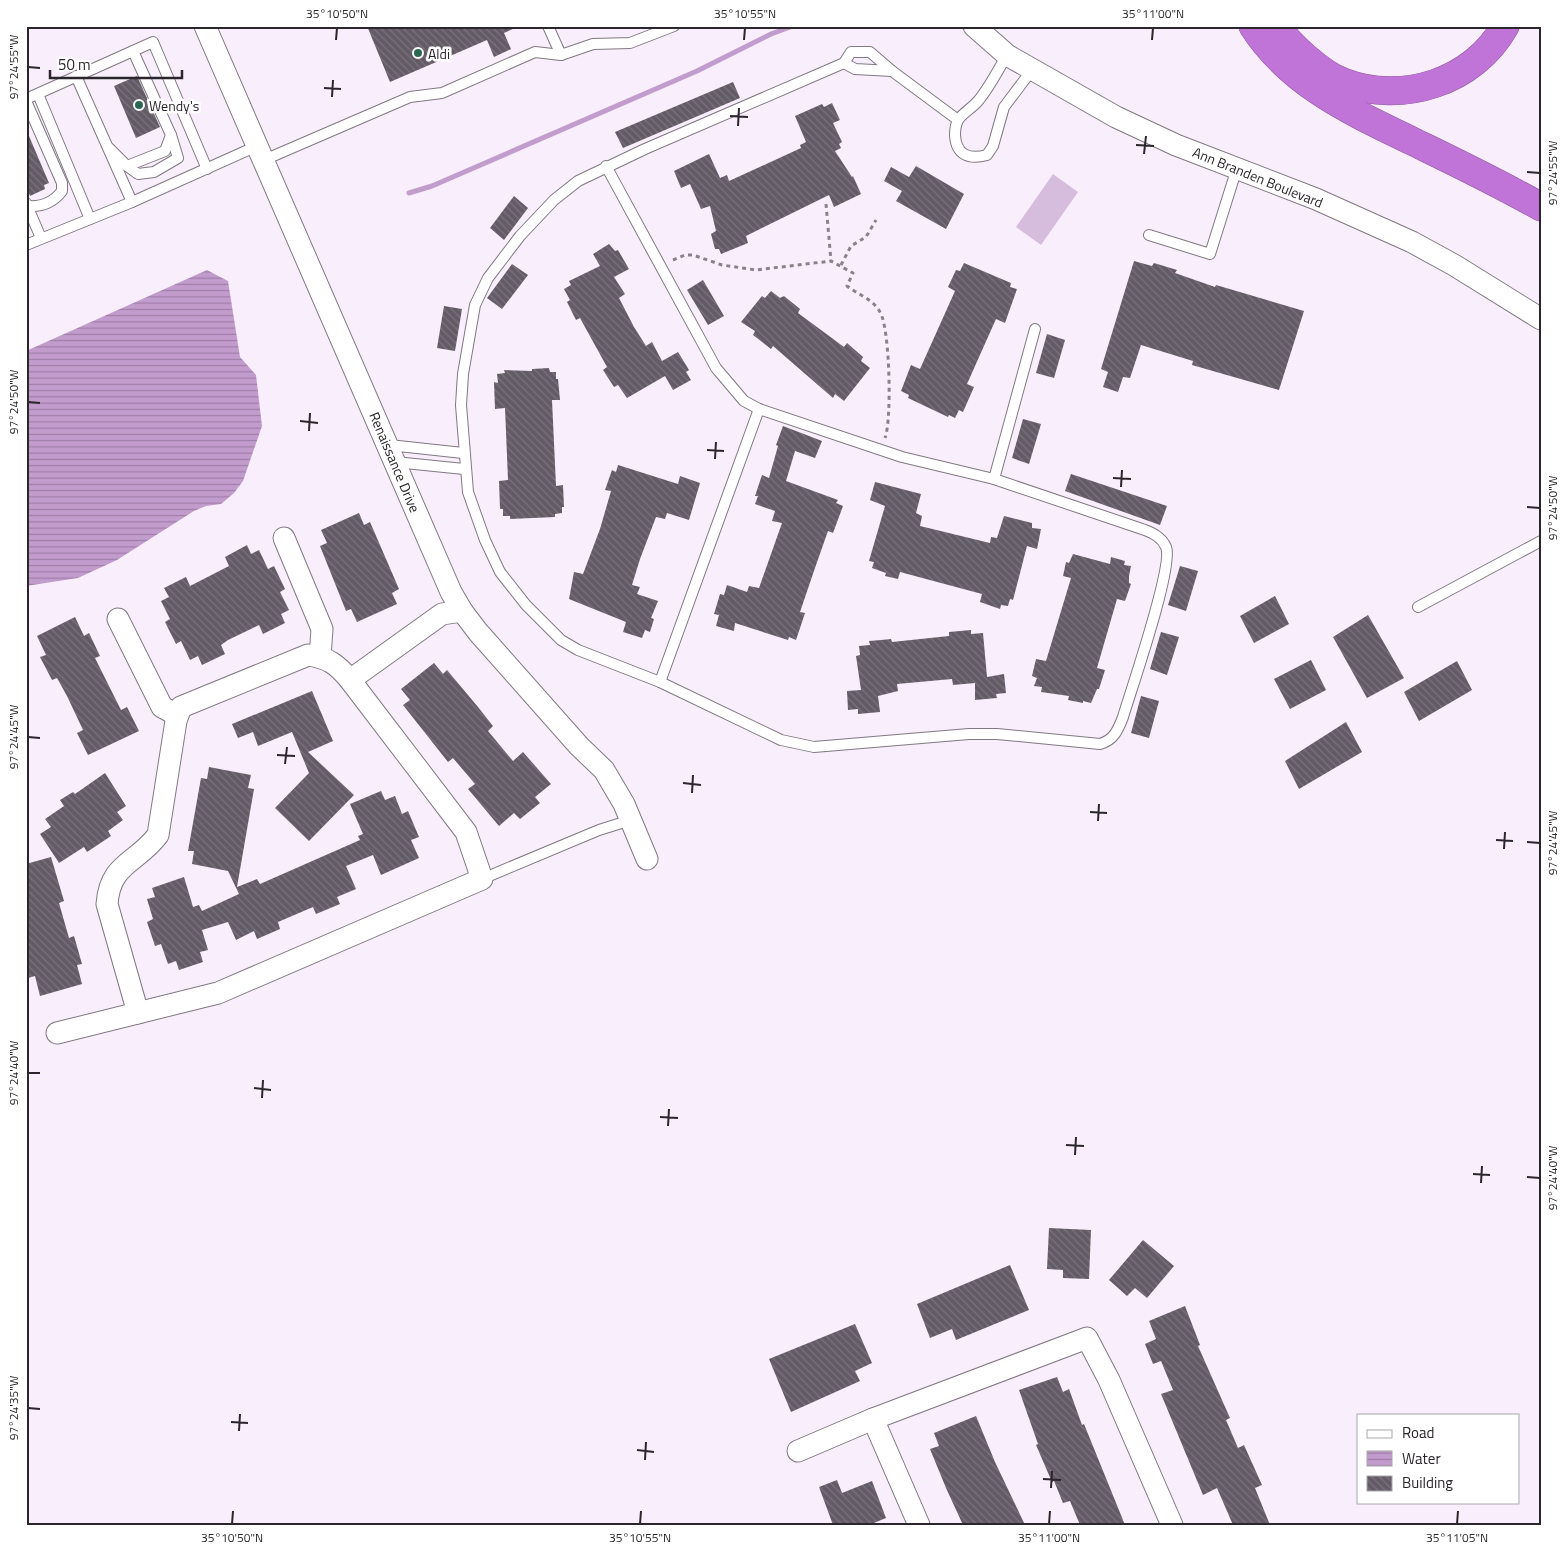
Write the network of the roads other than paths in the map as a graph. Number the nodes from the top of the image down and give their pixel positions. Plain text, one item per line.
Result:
1 (206, 26) edge
2 (548, 26) edge
3 (674, 26) edge
4 (1253, 26) edge
5 (1276, 26) edge
6 (1505, 26) edge
7 (976, 27) edge
8 (133, 51) junction
9 (561, 55) junction
10 (1007, 55) junction
11 (844, 63) junction
12 (1032, 70) junction
13 (892, 72) junction
14 (76, 76) junction
15 (38, 94) junction
16 (26, 100) edge
17 (958, 120) junction
18 (171, 135) junction
19 (109, 148) junction
20 (260, 153) junction
21 (127, 166) junction
22 (606, 166) junction
23 (1237, 168) junction
24 (206, 169) junction
25 (132, 202) junction
26 (27, 204) edge
27 (1541, 207) edge
28 (90, 219) junction
29 (1149, 234) dead end
30 (42, 238) junction
31 (26, 245) edge
32 (1541, 319) edge
33 (1035, 329) dead end
34 (758, 409) junction
35 (463, 453) junction
36 (392, 454) junction
37 (464, 469) junction
38 (994, 479) junction
39 (284, 538) dead end
40 (1541, 541) edge
41 (1418, 607) dead end
42 (462, 611) junction
43 (118, 618) dead end
44 (320, 657) junction
45 (350, 680) junction
46 (660, 682) junction
47 (178, 715) junction
48 (631, 820) junction
49 (647, 859) dead end
50 (482, 879) junction
51 (138, 1012) junction
52 (57, 1033) dead end
53 (873, 1419) junction
54 (798, 1451) dead end
55 (919, 1525) edge
56 (1172, 1525) edge

1 - 20 street, Renaissance Drive
2 - 9 lane
3 - 9 lane
4 - 27 highway
5 - 6 highway
7 - 10 street, Ann Branden Boulevard
8 - 14 lane
8 - 18 lane
8 - 24 lane
9 - 20 lane
10 - 12 street, Ann Branden Boulevard
10 - 17 lane
11 - 13 lane
11 - 13 lane
11 - 22 lane
12 - 17 lane
12 - 23 street, Ann Branden Boulevard
13 - 17 lane
14 - 15 lane
14 - 19 lane
15 - 16 lane
15 - 28 lane
16 - 26 lane
18 - 21 lane
18 - 21 lane
19 - 21 lane
19 - 25 lane
20 - 24 lane
20 - 36 street, Renaissance Drive
22 - 34 lane
22 - 35 lane
23 - 29 lane
23 - 32 street, Ann Branden Boulevard
24 - 25 lane
25 - 28 lane
26 - 30 lane
28 - 30 lane
30 - 31 lane
33 - 38 lane
34 - 38 lane
34 - 46 lane
35 - 36 lane
35 - 37 lane
36 - 37 lane
36 - 42 street, Renaissance Drive
37 - 46 lane
38 - 46 lane
39 - 44 street
40 - 41 lane
42 - 45 street
42 - 48 street, Renaissance Drive
43 - 47 street
44 - 45 street
44 - 47 street
45 - 50 street
47 - 51 street
48 - 49 street, Renaissance Drive
48 - 50 lane
50 - 51 street
51 - 52 street
53 - 54 street
53 - 55 street
53 - 56 street

